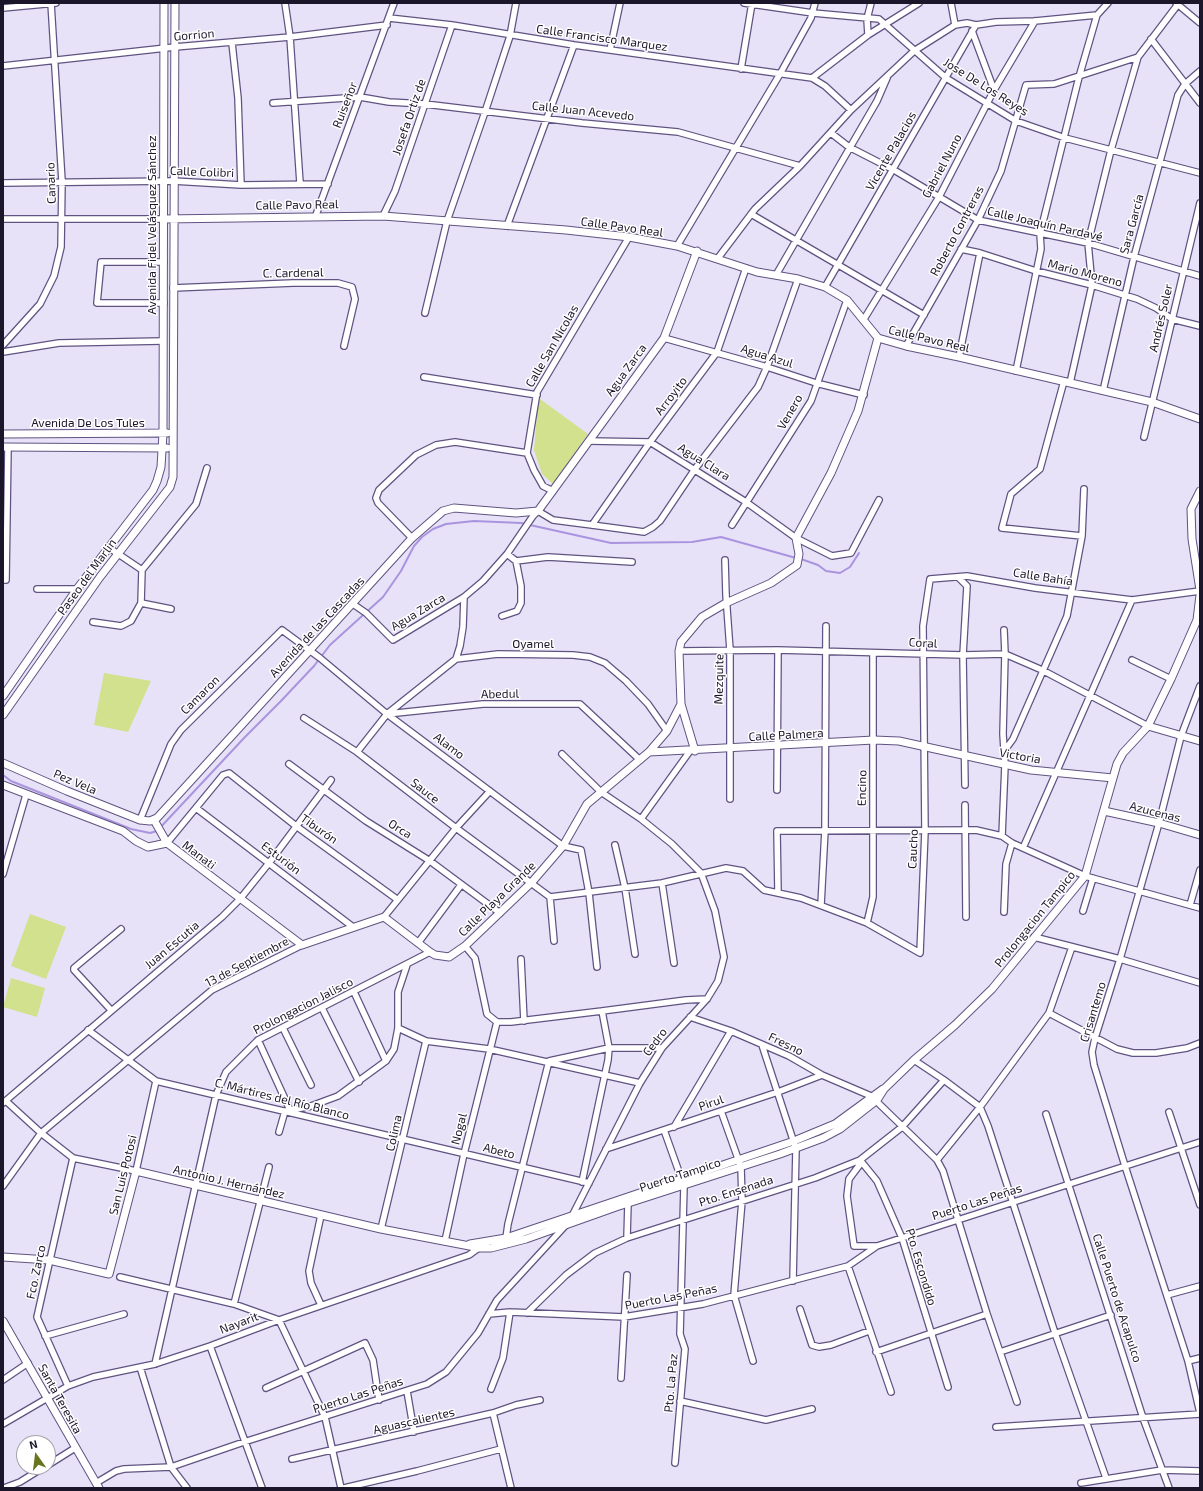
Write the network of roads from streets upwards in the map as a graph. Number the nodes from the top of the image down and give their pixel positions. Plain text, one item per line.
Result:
1 (53, 3) edge
2 (164, 3) edge
3 (175, 3) edge
4 (285, 3) edge
5 (394, 3) edge
6 (516, 3) edge
7 (620, 3) edge
8 (744, 3) edge
9 (815, 3) edge
10 (871, 3) edge
11 (919, 3) edge
12 (951, 3) edge
13 (1108, 3) edge
14 (1178, 3) edge
15 (752, 4) edge
16 (3, 8) edge
17 (813, 13) junction
18 (1097, 15) junction
19 (390, 18) junction
20 (867, 19) junction
21 (1035, 21) junction
22 (1200, 23) edge
23 (387, 25) junction
24 (452, 25) junction
25 (886, 25) junction
26 (955, 25) junction
27 (974, 28) junction
28 (868, 35) junction
29 (510, 36) junction
30 (290, 37) junction
31 (1151, 39) junction
32 (232, 43) junction
33 (574, 45) junction
34 (175, 47) junction
35 (165, 48) junction
36 (610, 50) junction
37 (914, 51) junction
38 (1138, 56) junction
39 (55, 60) junction
40 (3, 66) edge
41 (741, 69) junction
42 (1200, 71) edge
43 (780, 74) junction
44 (888, 75) junction
45 (1079, 76) junction
46 (812, 78) junction
47 (946, 78) junction
48 (1185, 84) junction
49 (994, 90) junction
50 (360, 97) junction
51 (294, 102) junction
52 (988, 102) junction
53 (273, 103) dead end
54 (1200, 103) edge
55 (425, 104) junction
56 (851, 110) junction
57 (486, 112) junction
58 (548, 119) junction
59 (1016, 121) junction
60 (831, 133) junction
61 (1065, 138) junction
62 (849, 147) junction
63 (733, 149) junction
64 (1111, 150) junction
65 (1160, 163) junction
66 (800, 166) junction
67 (894, 170) junction
68 (1200, 173) edge
69 (62, 181) junction
70 (163, 181) junction
71 (173, 181) junction
72 (3, 183) edge
73 (300, 183) junction
74 (241, 184) junction
75 (328, 184) junction
76 (939, 197) junction
77 (1200, 203) edge
78 (751, 214) junction
79 (316, 215) junction
80 (383, 216) junction
81 (62, 218) junction
82 (3, 219) edge
83 (164, 219) junction
84 (174, 219) junction
85 (978, 220) junction
86 (447, 221) junction
87 (507, 226) junction
88 (1040, 234) junction
89 (629, 237) junction
90 (795, 240) junction
91 (1088, 243) junction
92 (677, 246) junction
93 (961, 250) junction
94 (697, 251) junction
95 (980, 253) junction
96 (1134, 257) junction
97 (718, 258) junction
98 (164, 262) junction
99 (837, 264) junction
100 (746, 268) junction
101 (1183, 270) junction
102 (1036, 271) junction
103 (776, 275) junction
104 (1200, 276) edge
105 (798, 279) junction
106 (1092, 285) junction
107 (825, 287) junction
108 (173, 288) junction
109 (882, 291) junction
110 (1125, 295) junction
111 (847, 300) junction
112 (164, 302) junction
113 (425, 313) dead end
114 (924, 315) junction
115 (864, 319) junction
116 (1172, 319) junction
117 (1200, 326) edge
118 (664, 338) junction
119 (878, 338) junction
120 (162, 340) junction
121 (3, 345) edge
122 (344, 346) dead end
123 (906, 346) junction
124 (3, 352) edge
125 (717, 352) junction
126 (959, 357) junction
127 (767, 367) junction
128 (1016, 371) junction
129 (424, 378) dead end
130 (1067, 382) junction
131 (816, 383) junction
132 (1103, 391) junction
133 (864, 395) junction
134 (536, 396) junction
135 (1152, 402) junction
136 (1200, 417) edge
137 (163, 433) junction
138 (3, 434) edge
139 (173, 434) junction
140 (1144, 437) dead end
141 (589, 441) junction
142 (650, 442) junction
143 (6, 447) edge
144 (163, 448) junction
145 (173, 448) junction
146 (527, 453) junction
147 (207, 468) dead end
148 (695, 469) junction
149 (1084, 489) dead end
150 (553, 491) junction
151 (1200, 491) edge
152 (5, 500) edge
153 (879, 500) dead end
154 (746, 502) junction
155 (536, 513) junction
156 (592, 525) junction
157 (732, 525) dead end
158 (1082, 536) junction
159 (412, 538) junction
160 (796, 538) junction
161 (108, 547) junction
162 (118, 553) junction
163 (507, 554) junction
164 (725, 560) dead end
165 (516, 561) junction
166 (632, 562) dead end
167 (142, 570) junction
168 (958, 576) junction
169 (3, 580) edge
170 (37, 589) dead end
171 (77, 589) junction
172 (1200, 590) edge
173 (1072, 592) junction
174 (1200, 595) edge
175 (464, 597) junction
176 (1132, 600) junction
177 (726, 603) junction
178 (141, 604) junction
179 (353, 604) junction
180 (171, 609) dead end
181 (502, 616) dead end
182 (93, 622) dead end
183 (826, 626) dead end
184 (923, 626) joint
185 (1004, 630) dead end
186 (37, 646) junction
187 (309, 650) junction
188 (730, 650) junction
189 (778, 650) junction
190 (679, 651) junction
191 (47, 653) junction
192 (826, 653) junction
193 (873, 653) junction
194 (924, 654) junction
195 (1005, 654) junction
196 (963, 655) junction
197 (456, 659) junction
198 (1132, 660) dead end
199 (1042, 670) junction
200 (1171, 679) junction
201 (1200, 686) edge
202 (3, 696) edge
203 (1091, 696) junction
204 (681, 704) junction
205 (387, 714) junction
206 (3, 715) edge
207 (304, 718) dead end
208 (1148, 726) junction
209 (667, 731) junction
210 (1181, 736) junction
211 (874, 740) junction
212 (1200, 741) edge
213 (824, 744) junction
214 (776, 746) junction
215 (924, 746) junction
216 (728, 749) junction
217 (1005, 750) junction
218 (693, 751) junction
219 (357, 752) junction
220 (649, 752) junction
221 (562, 754) dead end
222 (965, 757) junction
223 (640, 760) junction
224 (3, 763) edge
225 (289, 764) dead end
226 (1005, 765) junction
227 (1057, 773) junction
228 (1113, 778) junction
229 (331, 780) dead end
230 (3, 785) edge
231 (965, 785) dead end
232 (777, 790) dead end
233 (324, 791) junction
234 (490, 791) junction
235 (601, 792) junction
236 (26, 795) junction
237 (730, 800) dead end
238 (965, 805) dead end
239 (196, 808) junction
240 (1104, 811) junction
241 (140, 820) junction
242 (154, 820) junction
243 (641, 820) junction
244 (1159, 823) junction
245 (296, 826) junction
246 (456, 828) junction
247 (825, 830) junction
248 (965, 830) junction
249 (873, 831) junction
250 (925, 831) junction
251 (1200, 835) edge
252 (1002, 836) junction
253 (167, 843) junction
254 (1012, 843) junction
255 (615, 845) dead end
256 (563, 846) junction
257 (1023, 848) junction
258 (430, 861) junction
259 (269, 863) junction
260 (1200, 870) edge
261 (701, 873) junction
262 (3, 874) edge
263 (1085, 876) junction
264 (1093, 878) junction
265 (532, 882) junction
266 (662, 883) junction
267 (461, 886) junction
268 (625, 888) junction
269 (778, 892) junction
270 (1139, 892) junction
271 (588, 893) junction
272 (550, 897) junction
273 (240, 900) junction
274 (398, 900) junction
275 (821, 905) junction
276 (1190, 905) junction
277 (1200, 908) edge
278 (1004, 912) dead end
279 (1083, 912) dead end
280 (500, 913) junction
281 (384, 917) junction
282 (966, 917) dead end
283 (867, 923) junction
284 (353, 927) junction
285 (121, 929) dead end
286 (1034, 937) junction
287 (554, 941) dead end
288 (418, 943) junction
289 (302, 945) junction
290 (465, 946) junction
291 (1072, 946) junction
292 (430, 952) junction
293 (635, 954) dead end
294 (521, 959) dead end
295 (1120, 959) junction
296 (674, 963) dead end
297 (407, 965) junction
298 (597, 967) dead end
299 (1200, 983) edge
300 (354, 992) junction
301 (707, 999) junction
302 (322, 1008) junction
303 (111, 1010) junction
304 (602, 1012) junction
305 (1049, 1013) junction
306 (690, 1017) junction
307 (524, 1021) junction
308 (497, 1022) junction
309 (283, 1028) junction
310 (398, 1028) junction
311 (88, 1030) junction
312 (731, 1031) junction
313 (1095, 1038) junction
314 (258, 1040) junction
315 (426, 1041) junction
316 (1200, 1043) edge
317 (762, 1045) junction
318 (489, 1048) junction
319 (609, 1048) junction
320 (662, 1048) junction
321 (914, 1060) junction
322 (129, 1061) junction
323 (386, 1061) junction
324 (549, 1061) junction
325 (606, 1075) junction
326 (822, 1076) junction
327 (944, 1080) junction
328 (156, 1081) junction
329 (359, 1082) junction
330 (640, 1083) junction
331 (311, 1085) dead end
332 (778, 1092) junction
333 (216, 1095) junction
334 (874, 1098) junction
335 (4, 1102) edge
336 (980, 1107) junction
337 (288, 1111) junction
338 (721, 1111) junction
339 (1169, 1112) dead end
340 (1046, 1114) dead end
341 (674, 1127) junction
342 (902, 1127) junction
343 (664, 1130) junction
344 (279, 1132) dead end
345 (41, 1133) junction
346 (403, 1140) junction
347 (794, 1141) junction
348 (1200, 1142) edge
349 (1182, 1148) junction
350 (606, 1149) junction
351 (796, 1149) junction
352 (464, 1154) junction
353 (73, 1158) junction
354 (738, 1160) junction
355 (937, 1160) junction
356 (860, 1162) junction
357 (1125, 1166) junction
358 (270, 1167) dead end
359 (741, 1167) junction
360 (523, 1169) junction
361 (136, 1171) junction
362 (582, 1182) junction
363 (589, 1183) junction
364 (683, 1183) junction
365 (796, 1184) junction
366 (1070, 1185) junction
367 (3, 1186) edge
368 (197, 1186) junction
369 (260, 1200) junction
370 (742, 1201) junction
371 (1012, 1202) junction
372 (628, 1203) junction
373 (1200, 1205) edge
374 (321, 1215) junction
375 (573, 1215) junction
376 (684, 1219) junction
377 (959, 1220) junction
378 (568, 1224) junction
379 (382, 1229) junction
380 (506, 1238) junction
381 (627, 1238) junction
382 (902, 1238) junction
383 (445, 1241) junction
384 (480, 1245) junction
385 (877, 1246) junction
386 (3, 1257) edge
387 (49, 1260) junction
388 (848, 1266) junction
389 (627, 1275) dead end
390 (120, 1276) dead end
391 (792, 1280) junction
392 (1200, 1286) edge
393 (172, 1288) junction
394 (734, 1295) junction
395 (1167, 1295) junction
396 (234, 1304) junction
397 (321, 1306) junction
398 (682, 1307) junction
399 (800, 1309) dead end
400 (510, 1312) junction
401 (528, 1313) junction
402 (124, 1314) dead end
403 (489, 1314) junction
404 (987, 1314) junction
405 (1110, 1315) junction
406 (624, 1317) junction
407 (279, 1320) junction
408 (3, 1321) edge
409 (869, 1331) junction
410 (6, 1332) edge
411 (930, 1333) junction
412 (1056, 1333) junction
413 (45, 1336) junction
414 (210, 1346) junction
415 (876, 1352) junction
416 (1000, 1352) junction
417 (1200, 1358) edge
418 (753, 1361) dead end
419 (1188, 1361) junction
420 (28, 1363) junction
421 (155, 1364) junction
422 (140, 1367) junction
423 (304, 1372) junction
424 (621, 1378) dead end
425 (3, 1380) edge
426 (68, 1386) junction
427 (948, 1387) dead end
428 (266, 1388) dead end
429 (491, 1389) dead end
430 (407, 1390) junction
431 (890, 1392) dead end
432 (47, 1397) junction
433 (379, 1400) junction
434 (540, 1400) dead end
435 (680, 1401) junction
436 (1017, 1402) dead end
437 (812, 1409) dead end
438 (493, 1413) junction
439 (1200, 1413) edge
440 (325, 1417) junction
441 (1143, 1418) junction
442 (1086, 1422) junction
443 (3, 1424) edge
444 (996, 1427) dead end
445 (414, 1432) junction
446 (244, 1442) junction
447 (75, 1448) junction
448 (501, 1449) junction
449 (334, 1451) junction
450 (292, 1459) dead end
451 (56, 1460) edge
452 (675, 1463) dead end
453 (172, 1467) junction
454 (1162, 1470) junction
455 (1200, 1471) edge
456 (31, 1475) edge
457 (1106, 1478) junction
458 (1081, 1483) dead end
459 (98, 1485) edge
460 (4, 1488) edge
461 (187, 1488) edge
462 (262, 1488) edge
463 (342, 1488) edge
464 (511, 1488) edge
465 (1169, 1488) edge

1 - 16 street
1 - 39 street, Canario
2 - 35 street, Avenida Fidel Velásquez Sánchez
3 - 34 street, Avenida Fidel Velásquez Sánchez
4 - 30 street
5 - 19 street, Ruiseñor
6 - 29 street
7 - 36 street
8 - 15 street, Jose De Los Reyes
9 - 17 street
10 - 20 street
11 - 25 street
12 - 26 street
13 - 18 street
14 - 22 street
14 - 31 street
15 - 17 street, Jose De Los Reyes
15 - 41 street
17 - 20 street, Jose De Los Reyes
17 - 43 street
18 - 21 street
18 - 45 street
19 - 23 street, Ruiseñor
19 - 24 street, Calle Francisco Marquez
20 - 25 street, Jose De Los Reyes
20 - 28 street
21 - 27 street
21 - 49 street, Gabriel Nuno
23 - 30 street, Gorrion
23 - 50 street, Ruiseñor
24 - 29 street, Calle Francisco Marquez
24 - 55 street, Josefa Ortiz de
25 - 28 street
25 - 37 street, Jose De Los Reyes
26 - 27 street
26 - 37 street
27 - 47 street, Vicente Palacios
27 - 49 street
28 - 46 street
29 - 33 street, Calle Francisco Marquez
29 - 57 street
30 - 32 street, Gorrion
30 - 51 street
31 - 38 street
31 - 48 street
32 - 34 street, Gorrion
32 - 74 street
33 - 36 street, Calle Francisco Marquez
33 - 58 street
34 - 35 street, Gorrion
34 - 71 street, Avenida Fidel Velásquez Sánchez
35 - 39 street, Gorrion
35 - 70 street, Avenida Fidel Velásquez Sánchez
36 - 41 street, Calle Francisco Marquez
37 - 44 street
37 - 47 street, Jose De Los Reyes
38 - 45 street
38 - 64 street
39 - 40 street, Gorrion
39 - 69 street, Canario
41 - 43 street, Calle Francisco Marquez
42 - 48 street, Sara García
43 - 46 street, Calle Francisco Marquez
43 - 63 street
44 - 56 street
44 - 62 street
45 - 59 street, Roberto Contreras
45 - 61 street
46 - 56 street
47 - 52 street, Jose De Los Reyes
47 - 67 street, Vicente Palacios
48 - 54 street
48 - 65 street, Sara García
49 - 52 street, Gabriel Nuno
50 - 51 street, Calle Juan Acevedo
50 - 55 street, Calle Juan Acevedo
50 - 75 street, Ruiseñor
51 - 53 street, Calle Juan Acevedo
51 - 73 street
52 - 59 street, Jose De Los Reyes
52 - 76 street, Gabriel Nuno
55 - 57 street, Calle Juan Acevedo
55 - 80 street, Josefa Ortiz de
56 - 60 street
57 - 58 street, Calle Juan Acevedo
57 - 86 street
58 - 63 street, Calle Juan Acevedo
58 - 87 street
59 - 61 street, Jose De Los Reyes
59 - 85 street, Roberto Contreras
60 - 62 street, Calle Joaquín Pardavé
60 - 66 street
61 - 64 street, Jose De Los Reyes
61 - 88 street
62 - 67 street, Calle Joaquín Pardavé
62 - 90 street
63 - 66 street, Calle Juan Acevedo
63 - 92 street
64 - 65 street, Jose De Los Reyes
64 - 91 street
65 - 68 street, Jose De Los Reyes
65 - 96 street, Sara García
66 - 78 street
67 - 76 street, Calle Joaquín Pardavé
67 - 99 street, Vicente Palacios
69 - 70 street, Calle Colibri
69 - 72 street, Calle Colibri
69 - 81 street, Canario
70 - 71 street, Calle Colibri
70 - 83 street, Avenida Fidel Velásquez Sánchez
71 - 74 street, Calle Colibri
71 - 84 street, Avenida Fidel Velásquez Sánchez
73 - 74 street, Calle Colibri
73 - 75 street, Calle Colibri
75 - 79 street, Ruiseñor
76 - 85 street, Calle Joaquín Pardavé
76 - 109 street, Gabriel Nuno
77 - 101 street, Andrés Soler
78 - 90 street
78 - 97 street
79 - 80 street, Calle Pavo Real
79 - 84 street, Calle Pavo Real
80 - 86 street, Calle Pavo Real
81 - 82 street, Calle Pavo Real
81 - 83 street, Calle Pavo Real
81 - 121 street, Canario
83 - 84 street, Calle Pavo Real
83 - 98 street, Avenida Fidel Velásquez Sánchez
84 - 108 street, Avenida Fidel Velásquez Sánchez
85 - 88 street, Calle Joaquín Pardavé
85 - 93 street, Roberto Contreras
86 - 87 street, Calle Pavo Real
86 - 113 street
87 - 89 street, Calle Pavo Real
88 - 91 street, Calle Joaquín Pardavé
88 - 102 street
89 - 92 street, Calle Pavo Real
89 - 134 street, Calle San Nicolas
90 - 99 street
90 - 103 street
91 - 96 street, Calle Joaquín Pardavé
91 - 106 street
92 - 94 street, Calle Pavo Real
93 - 95 street, Mario Moreno
93 - 114 street, Roberto Contreras
94 - 97 street, Calle Pavo Real
94 - 118 street, Agua Zarca
95 - 102 street, Mario Moreno
95 - 126 street
96 - 101 street, Calle Joaquín Pardavé
96 - 110 street, Sara García
97 - 100 street, Calle Pavo Real
98 - 112 street, Avenida Fidel Velásquez Sánchez
98 - 112 street
99 - 107 street, Vicente Palacios
99 - 109 street
100 - 103 street, Calle Pavo Real
100 - 125 street, Arroyito
101 - 104 street, Calle Joaquín Pardavé
101 - 116 street, Andrés Soler
102 - 106 street, Mario Moreno
102 - 128 street
103 - 105 street, Calle Pavo Real
105 - 107 street, Calle Pavo Real
105 - 127 street
106 - 110 street, Mario Moreno
106 - 130 street
107 - 111 street, Calle Pavo Real
108 - 122 street, C. Cardenal
108 - 139 street, Avenida Fidel Velásquez Sánchez
109 - 114 street
109 - 115 street, Gabriel Nuno
110 - 116 street, Mario Moreno
110 - 132 street, Sara García
111 - 115 street, Calle Pavo Real
111 - 131 street, Venero
112 - 120 street, Avenida Fidel Velásquez Sánchez
114 - 123 street, Roberto Contreras
115 - 119 street, Calle Pavo Real
116 - 117 street, Mario Moreno
116 - 135 street, Andrés Soler
118 - 125 street, Agua Azul
118 - 141 street, Agua Zarca
119 - 123 street, Calle Pavo Real
119 - 133 street
120 - 124 street
120 - 137 street, Avenida Fidel Velásquez Sánchez
123 - 126 street, Calle Pavo Real
125 - 127 street, Agua Azul
125 - 142 street, Arroyito
126 - 128 street, Calle Pavo Real
127 - 131 street, Agua Azul
127 - 148 street
128 - 130 street, Calle Pavo Real
129 - 134 street
130 - 132 street, Calle Pavo Real
130 - 158 street
131 - 133 street, Agua Azul
131 - 154 street, Venero
132 - 135 street, Calle Pavo Real
133 - 160 street
134 - 146 street, Calle San Nicolas
135 - 136 street, Calle Pavo Real
135 - 140 street, Andrés Soler
137 - 138 street, Avenida De Los Tules
137 - 139 street, Avenida De Los Tules
137 - 144 street, Avenida Fidel Velásquez Sánchez
139 - 145 street, Avenida Fidel Velásquez Sánchez
141 - 142 street
141 - 150 street, Agua Zarca
142 - 148 street, Agua Clara
142 - 156 street, Arroyito
143 - 144 street, Avenida De Los Tules
143 - 152 street
144 - 145 street, Avenida De Los Tules
144 - 161 street, Paseo del Marlin
145 - 162 street, Paseo del Marlin
146 - 150 street
146 - 159 street
147 - 167 street
148 - 154 street, Agua Clara
148 - 156 street
149 - 158 street
150 - 155 street, Agua Zarca
151 - 172 street
152 - 169 street
153 - 160 street, Agua Clara
154 - 157 street, Venero
154 - 160 street, Agua Clara
155 - 156 street
155 - 159 street, Avenida de las Cascadas
155 - 163 street, Agua Zarca
158 - 173 street
159 - 179 street, Avenida de las Cascadas
160 - 177 street
161 - 162 street
161 - 171 street, Paseo del Marlin
162 - 167 street
162 - 191 street, Paseo del Marlin
163 - 165 street
163 - 175 street, Agua Zarca
164 - 177 street, Mezquite
165 - 166 street
165 - 181 street
167 - 178 street
168 - 173 street, Calle Bahía
168 - 184 street, Calle Bahía
168 - 196 street
170 - 171 street
171 - 186 street, Paseo del Marlin
172 - 176 street, Calle Bahía
173 - 176 street, Calle Bahía
173 - 199 street
174 - 200 street, Prolongacion Tampico
175 - 179 street, Agua Zarca
175 - 197 street
176 - 203 street
177 - 188 street, Mezquite
177 - 190 street
178 - 180 street
178 - 182 street
179 - 187 street, Avenida de las Cascadas
183 - 192 street
184 - 194 street, Caucho
185 - 195 street
186 - 191 street
186 - 202 street, Paseo del Marlin
187 - 205 street, Alamo
187 - 241 street, Camaron
187 - 242 street, Avenida de las Cascadas
188 - 189 street, Coral
188 - 190 street, Coral
188 - 216 street, Mezquite
189 - 192 street, Coral
189 - 214 street
190 - 204 street, Calle Playa Grande
191 - 206 street, Paseo del Marlin
192 - 193 street, Coral
192 - 213 street
193 - 194 street, Coral
193 - 211 street, Encino
194 - 196 street, Coral
194 - 215 street, Caucho
195 - 196 street, Coral
195 - 199 street, Coral
195 - 217 street
196 - 222 street
197 - 205 street
197 - 209 street, Oyamel
198 - 200 street
199 - 203 street, Coral
199 - 217 street
200 - 208 street, Prolongacion Tampico
201 - 210 street, Crisantemo
203 - 208 street, Coral
203 - 227 street
204 - 209 street, Calle Playa Grande
204 - 218 street, Calle Playa Grande
205 - 219 street
205 - 223 street, Abedul
205 - 234 street, Alamo
207 - 219 street, Sauce
208 - 210 street
208 - 228 street, Prolongacion Tampico
209 - 220 street, Calle Playa Grande
210 - 212 street
210 - 244 street, Crisantemo
211 - 213 street, Calle Palmera
211 - 215 street, Calle Palmera
211 - 249 street, Encino
213 - 214 street, Calle Palmera
213 - 247 street
214 - 216 street, Calle Palmera
214 - 232 street
215 - 222 street, Victoria
215 - 250 street, Caucho
216 - 218 street, Calle Palmera
216 - 237 street, Mezquite
217 - 226 street
218 - 220 street, Calle Palmera
218 - 243 street
219 - 246 street, Sauce
220 - 223 street, Calle Playa Grande
221 - 235 street, Cedro
222 - 226 street, Victoria
222 - 231 street
223 - 235 street, Calle Playa Grande
224 - 241 street, Pez Vela
225 - 233 street, Orca
226 - 227 street, Victoria
226 - 252 street
227 - 228 street, Victoria
227 - 257 street
228 - 240 street, Prolongacion Tampico
229 - 233 street, Juan Escutia
230 - 236 street, Manati
233 - 245 street, Juan Escutia
233 - 258 street, Orca
234 - 246 street
234 - 256 street, Alamo
235 - 243 street, Cedro
235 - 256 street, Calle Playa Grande
236 - 253 street, Manati
236 - 262 street
238 - 248 street
239 - 245 street, Tiburón
239 - 253 street
239 - 259 street, Esturión
240 - 244 street, Azucenas
240 - 263 street, Prolongacion Tampico
241 - 242 street
242 - 253 street
243 - 261 street, Cedro
244 - 251 street, Azucenas
244 - 270 street, Crisantemo
245 - 259 street, Juan Escutia
245 - 274 street, Tiburón
246 - 258 street
246 - 265 street, Sauce
247 - 249 street
247 - 269 street
247 - 275 street
248 - 250 street
248 - 252 street
248 - 282 street
249 - 250 street
249 - 283 street, Encino
250 - 283 street, Caucho
252 - 254 street
253 - 273 street, Manati
254 - 257 street
254 - 278 street
255 - 268 street
256 - 265 street, Calle Playa Grande
256 - 271 street, Alamo
257 - 263 street
258 - 267 street, Orca
258 - 274 street
259 - 273 street, Juan Escutia
259 - 284 street, Esturión
260 - 276 street
261 - 266 street
261 - 269 street
261 - 301 street, Cedro
263 - 264 street
263 - 286 street, Prolongacion Tampico
264 - 270 street
264 - 279 street
265 - 272 street, Sauce
265 - 280 street, Calle Playa Grande
266 - 268 street
266 - 296 street
267 - 280 street, Orca
267 - 288 street
268 - 271 street
268 - 293 street
269 - 275 street
270 - 276 street
270 - 295 street, Crisantemo
271 - 272 street
271 - 298 street
272 - 287 street
273 - 289 street, Manati
273 - 303 street, Juan Escutia
274 - 281 street
275 - 283 street
276 - 277 street
280 - 290 street, Calle Playa Grande
281 - 284 street, 13 de Septiembre
281 - 288 street, Calle Playa Grande
284 - 289 street, 13 de Septiembre
285 - 303 street
286 - 291 street
286 - 321 street, Prolongacion Tampico
288 - 292 street, Calle Playa Grande
289 - 322 street, 13 de Septiembre
290 - 292 street, Calle Playa Grande
290 - 308 street
291 - 295 street
291 - 305 street
292 - 297 street, Prolongacion Jalisco
294 - 307 street
295 - 299 street
295 - 313 street, Crisantemo
297 - 300 street, Prolongacion Jalisco
297 - 310 street
300 - 302 street, Prolongacion Jalisco
300 - 323 street
301 - 304 street
301 - 306 street, Cedro
302 - 309 street, Prolongacion Jalisco
302 - 329 street
303 - 311 street, Juan Escutia
304 - 307 street
304 - 319 street
305 - 313 street
305 - 336 street
306 - 312 street, Fresno
306 - 320 street, Cedro
307 - 308 street
308 - 318 street, Nogal
309 - 314 street, Prolongacion Jalisco
309 - 331 street
310 - 315 street
310 - 323 street
311 - 322 street
311 - 335 street, Juan Escutia
312 - 317 street, Fresno
312 - 341 street
313 - 316 street
313 - 357 street, Crisantemo
314 - 333 street, Prolongacion Jalisco
314 - 337 street
315 - 318 street
315 - 346 street, Colima
317 - 326 street, Fresno
317 - 332 street
318 - 324 street
318 - 352 street, Nogal
319 - 320 street
319 - 324 street
319 - 325 street
320 - 330 street, Cedro
321 - 327 street
321 - 334 street, Prolongacion Tampico
322 - 328 street
322 - 345 street, 13 de Septiembre
323 - 329 street
324 - 325 street
324 - 360 street
325 - 330 street
325 - 362 street
326 - 332 street, Pirul
326 - 334 street, Fresno
327 - 336 street
327 - 342 street, Pto. Ensenada
328 - 333 street, C. Mártires del Río Blanco
328 - 361 street, San Luis Potosi
329 - 337 street
330 - 350 street, Cedro
332 - 338 street, Pirul
332 - 347 street
333 - 337 street, C. Mártires del Río Blanco
333 - 368 street, Prolongacion Jalisco
334 - 342 street
334 - 347 street, Puerto Tampico
334 - 351 street, Puerto Tampico
335 - 345 street, Antonio J. Hernández
336 - 355 street
336 - 371 street
337 - 344 street
337 - 346 street, C. Mártires del Río Blanco
338 - 341 street, Pirul
338 - 354 street
339 - 349 street
340 - 366 street, Calle Puerto de Acapulco
341 - 343 street, Pirul
342 - 355 street
342 - 356 street, Pto. Ensenada
343 - 350 street, Pirul
343 - 364 street
345 - 353 street, Antonio J. Hernández
345 - 367 street, 13 de Septiembre
346 - 352 street, Abeto
346 - 379 street, Colima
347 - 351 street
347 - 354 street, Puerto Tampico
348 - 349 street, Puerto Las Peñas
349 - 357 street, Puerto Las Peñas
349 - 373 street
350 - 363 street, Cedro
351 - 359 street, Puerto Tampico
351 - 365 street
352 - 360 street, Abeto
352 - 383 street, Nogal
353 - 361 street, Antonio J. Hernández
353 - 387 street, Fco. Zarco
354 - 359 street
354 - 364 street, Puerto Tampico
355 - 377 street
356 - 365 street, Pto. Ensenada
356 - 382 street, Pto. Escondido
356 - 385 street
357 - 366 street, Puerto Las Peñas
357 - 395 street, Crisantemo
358 - 369 street
359 - 364 street, Puerto Tampico
359 - 370 street
360 - 362 street, Abeto
360 - 380 street
361 - 368 street, Antonio J. Hernández
361 - 387 street, San Luis Potosi
362 - 363 street, Abeto
363 - 375 street, Cedro
364 - 372 street, Puerto Tampico
364 - 375 street, Puerto Tampico
364 - 376 street, Pto. La Paz
365 - 370 street, Pto. Ensenada
365 - 391 street
366 - 371 street, Puerto Las Peñas
366 - 405 street, Calle Puerto de Acapulco
368 - 369 street, Antonio J. Hernández
368 - 393 street, Prolongacion Jalisco
369 - 374 street, Antonio J. Hernández
369 - 396 street
370 - 376 street, Pto. Ensenada
370 - 394 street
371 - 377 street, Puerto Las Peñas
371 - 412 street
372 - 378 street, Puerto Tampico
372 - 381 street
374 - 379 street, Antonio J. Hernández
374 - 397 street
375 - 378 street, Cedro
375 - 380 street, Puerto Tampico
376 - 381 street, Pto. Ensenada
376 - 398 street, Pto. La Paz
377 - 382 street, Puerto Las Peñas
377 - 404 street
378 - 384 street, Puerto Tampico
378 - 403 street, Cedro
379 - 383 street, Antonio J. Hernández
380 - 384 street, Puerto Tampico
381 - 401 street, Pto. Ensenada
382 - 385 street, Puerto Las Peñas
382 - 411 street, Pto. Escondido
383 - 384 street, Antonio J. Hernández
384 - 397 street, Nayarit
385 - 388 street, Puerto Las Peñas
386 - 387 street
387 - 413 street, Fco. Zarco
388 - 391 street, Puerto Las Peñas
388 - 409 street
389 - 406 street
390 - 393 street
391 - 394 street, Puerto Las Peñas
392 - 395 street
393 - 396 street
393 - 421 street, Prolongacion Jalisco
394 - 398 street, Puerto Las Peñas
394 - 418 street
395 - 419 street, Crisantemo
396 - 407 street
397 - 407 street, Nayarit
398 - 406 street, Puerto Las Peñas
398 - 435 street, Pto. La Paz
399 - 409 street
400 - 401 street, Puerto Las Peñas
400 - 403 street, Puerto Las Peñas
400 - 429 street
401 - 406 street, Puerto Las Peñas
402 - 413 street
403 - 430 street, Puerto Las Peñas
404 - 411 street
404 - 416 street
405 - 412 street
405 - 441 street, Calle Puerto de Acapulco
406 - 424 street
407 - 414 street, Nayarit
407 - 423 street
408 - 410 street, Santa Teresita
409 - 415 street
410 - 420 street, Santa Teresita
411 - 415 street
411 - 427 street, Pto. Escondido
412 - 416 street
412 - 442 street
413 - 426 street, Fco. Zarco
414 - 421 street, Nayarit
414 - 446 street
415 - 431 street
416 - 436 street
417 - 419 street
419 - 439 street, Crisantemo
420 - 425 street
420 - 432 street, Santa Teresita
421 - 422 street, Nayarit
422 - 426 street, Nayarit
422 - 453 street
423 - 428 street
423 - 433 street
423 - 440 street
426 - 432 street, Nayarit
430 - 433 street, Puerto Las Peñas
430 - 445 street
432 - 443 street, Nayarit
432 - 447 street, Santa Teresita
433 - 440 street, Puerto Las Peñas
434 - 438 street, Aguascalientes
435 - 437 street
435 - 452 street, Pto. La Paz
438 - 445 street, Aguascalientes
438 - 448 street
439 - 441 street
440 - 446 street, Puerto Las Peñas
440 - 449 street
441 - 442 street
441 - 454 street, Calle Puerto de Acapulco
442 - 444 street
442 - 457 street
445 - 449 street, Aguascalientes
446 - 453 street, Puerto Las Peñas
446 - 462 street
447 - 451 street
447 - 459 street, Santa Teresita
448 - 463 street
448 - 464 street
449 - 450 street, Aguascalientes
449 - 463 street
453 - 459 street, Puerto Las Peñas
453 - 461 street
454 - 455 street
454 - 457 street
454 - 465 street, Calle Puerto de Acapulco
456 - 460 street
457 - 458 street

